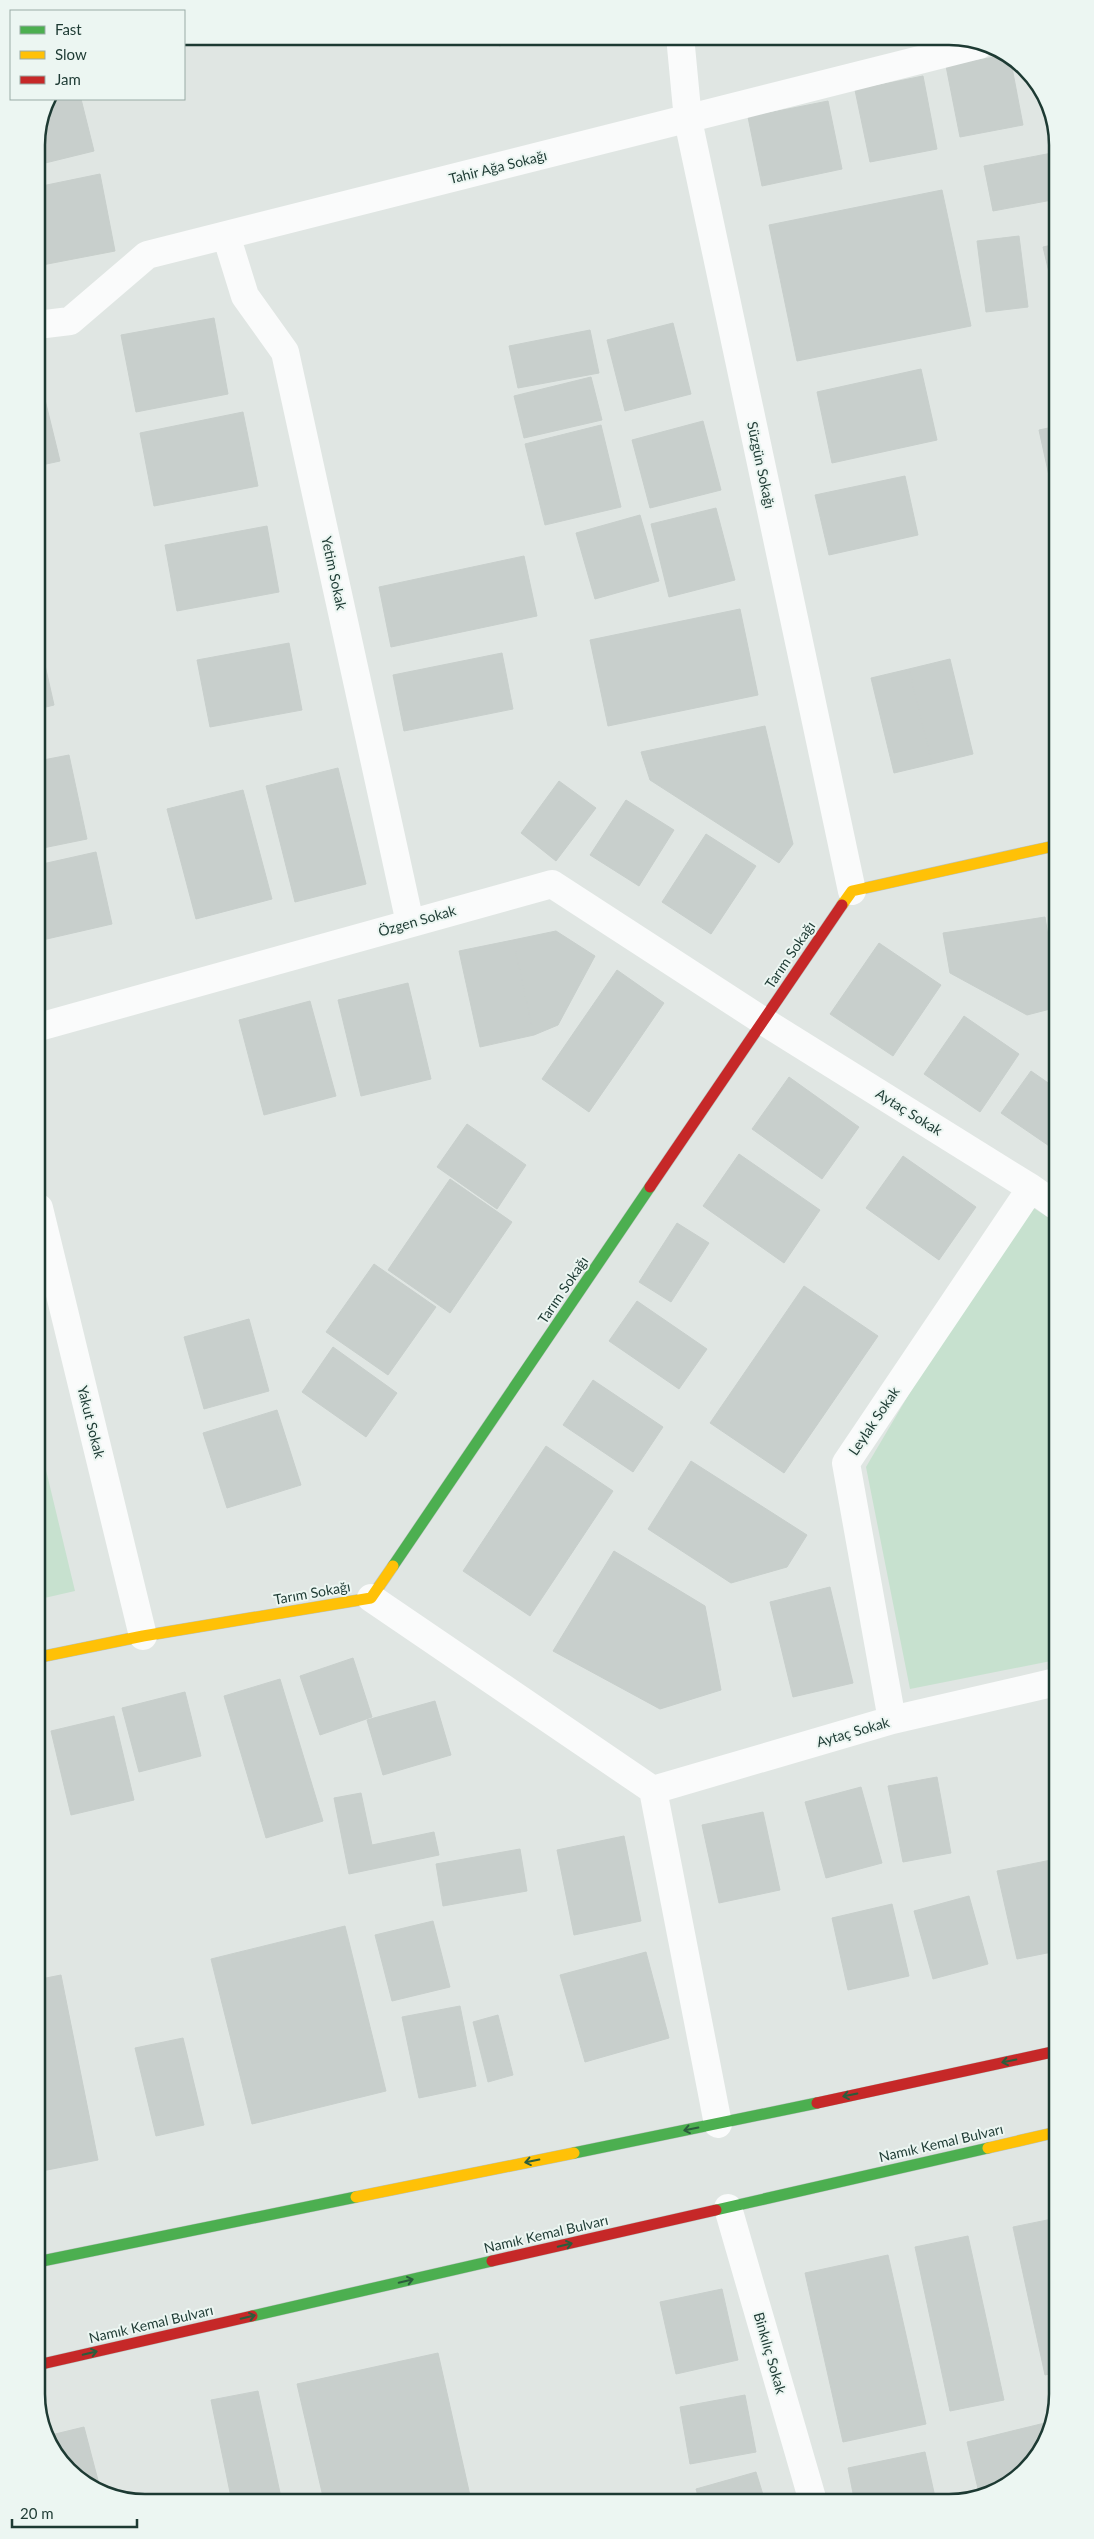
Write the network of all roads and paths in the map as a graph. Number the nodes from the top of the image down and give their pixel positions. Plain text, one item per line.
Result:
1 (681, 45) edge
2 (958, 45) edge
3 (934, 46) edge
4 (688, 120) junction
5 (226, 235) junction
6 (45, 325) edge
7 (1049, 847) edge
8 (852, 891) junction
9 (410, 923) junction
10 (763, 1021) junction
11 (45, 1025) edge
12 (1031, 1188) junction
13 (1049, 1201) edge
14 (45, 1233) edge
15 (371, 1598) junction
16 (143, 1636) junction
17 (45, 1656) edge
18 (1049, 1684) edge
19 (892, 1720) junction
20 (653, 1790) junction
21 (1049, 2053) edge
22 (718, 2124) junction
23 (1049, 2134) edge
24 (728, 2208) junction
25 (45, 2260) edge
26 (45, 2363) edge
27 (811, 2494) edge

1 - 4 street, Süzgün Sokağı
2 - 3 street, Tahir Ağa Sokağı
3 - 4 street, Tahir Ağa Sokağı
4 - 5 street, Tahir Ağa Sokağı
4 - 8 street, Süzgün Sokağı
5 - 6 street, Tahir Ağa Sokağı
5 - 9 street, Yetim Sokak
7 - 8 main road
8 - 10 main road, Tarım Sokağı
9 - 10 street, Özgen Sokak
9 - 11 street, Özgen Sokak
10 - 12 street, Aytaç Sokak
10 - 15 main road, Tarım Sokağı
12 - 13 street, Aytaç Sokak
12 - 19 street, Leylak Sokak
14 - 16 street, Yakut Sokak
15 - 16 main road, Tarım Sokağı
15 - 20 street
16 - 17 main road, Tarım Sokağı
18 - 19 street, Aytaç Sokak
19 - 20 street, Aytaç Sokak
20 - 22 street
21 -> 22 main road
22 -> 25 main road
23 - 24 main road, Namık Kemal Bulvarı
26 -> 24 main road, Namık Kemal Bulvarı
24 - 27 street, Binkılıç Sokak

